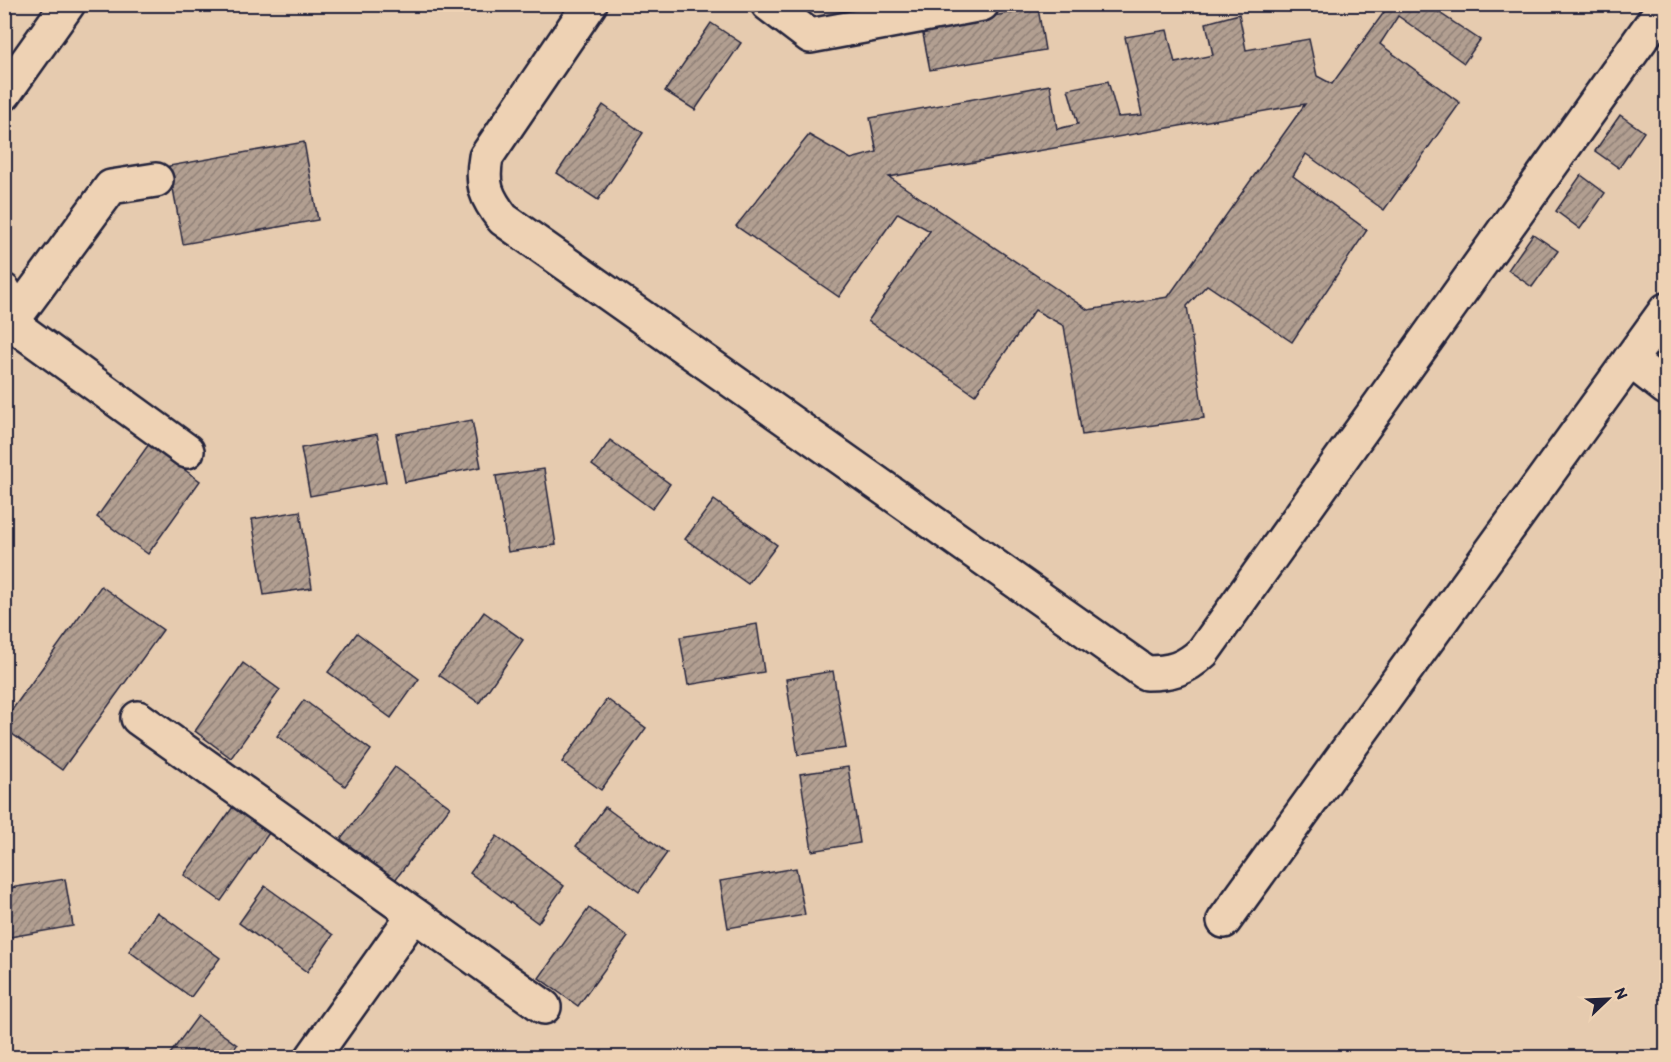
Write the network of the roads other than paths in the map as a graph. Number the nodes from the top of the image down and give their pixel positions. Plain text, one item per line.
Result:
1 (68, 4) edge
2 (590, 4) edge
3 (768, 4) edge
4 (982, 4) edge
5 (1665, 4) edge
6 (4, 94) edge
7 (156, 180) dead end
8 (4, 291) edge
9 (1666, 310) edge
10 (7, 325) edge
11 (1630, 360) junction
12 (1666, 388) edge
13 (187, 451) dead end
14 (138, 718) dead end
15 (413, 916) junction
16 (1224, 921) dead end
17 (544, 1008) dead end
18 (312, 1058) edge

1 - 6 street
2 - 5 street
3 - 4 street
7 - 10 street
8 - 10 street
9 - 11 street
10 - 13 street
11 - 12 street
11 - 16 street
14 - 15 street
15 - 17 street
15 - 18 street

